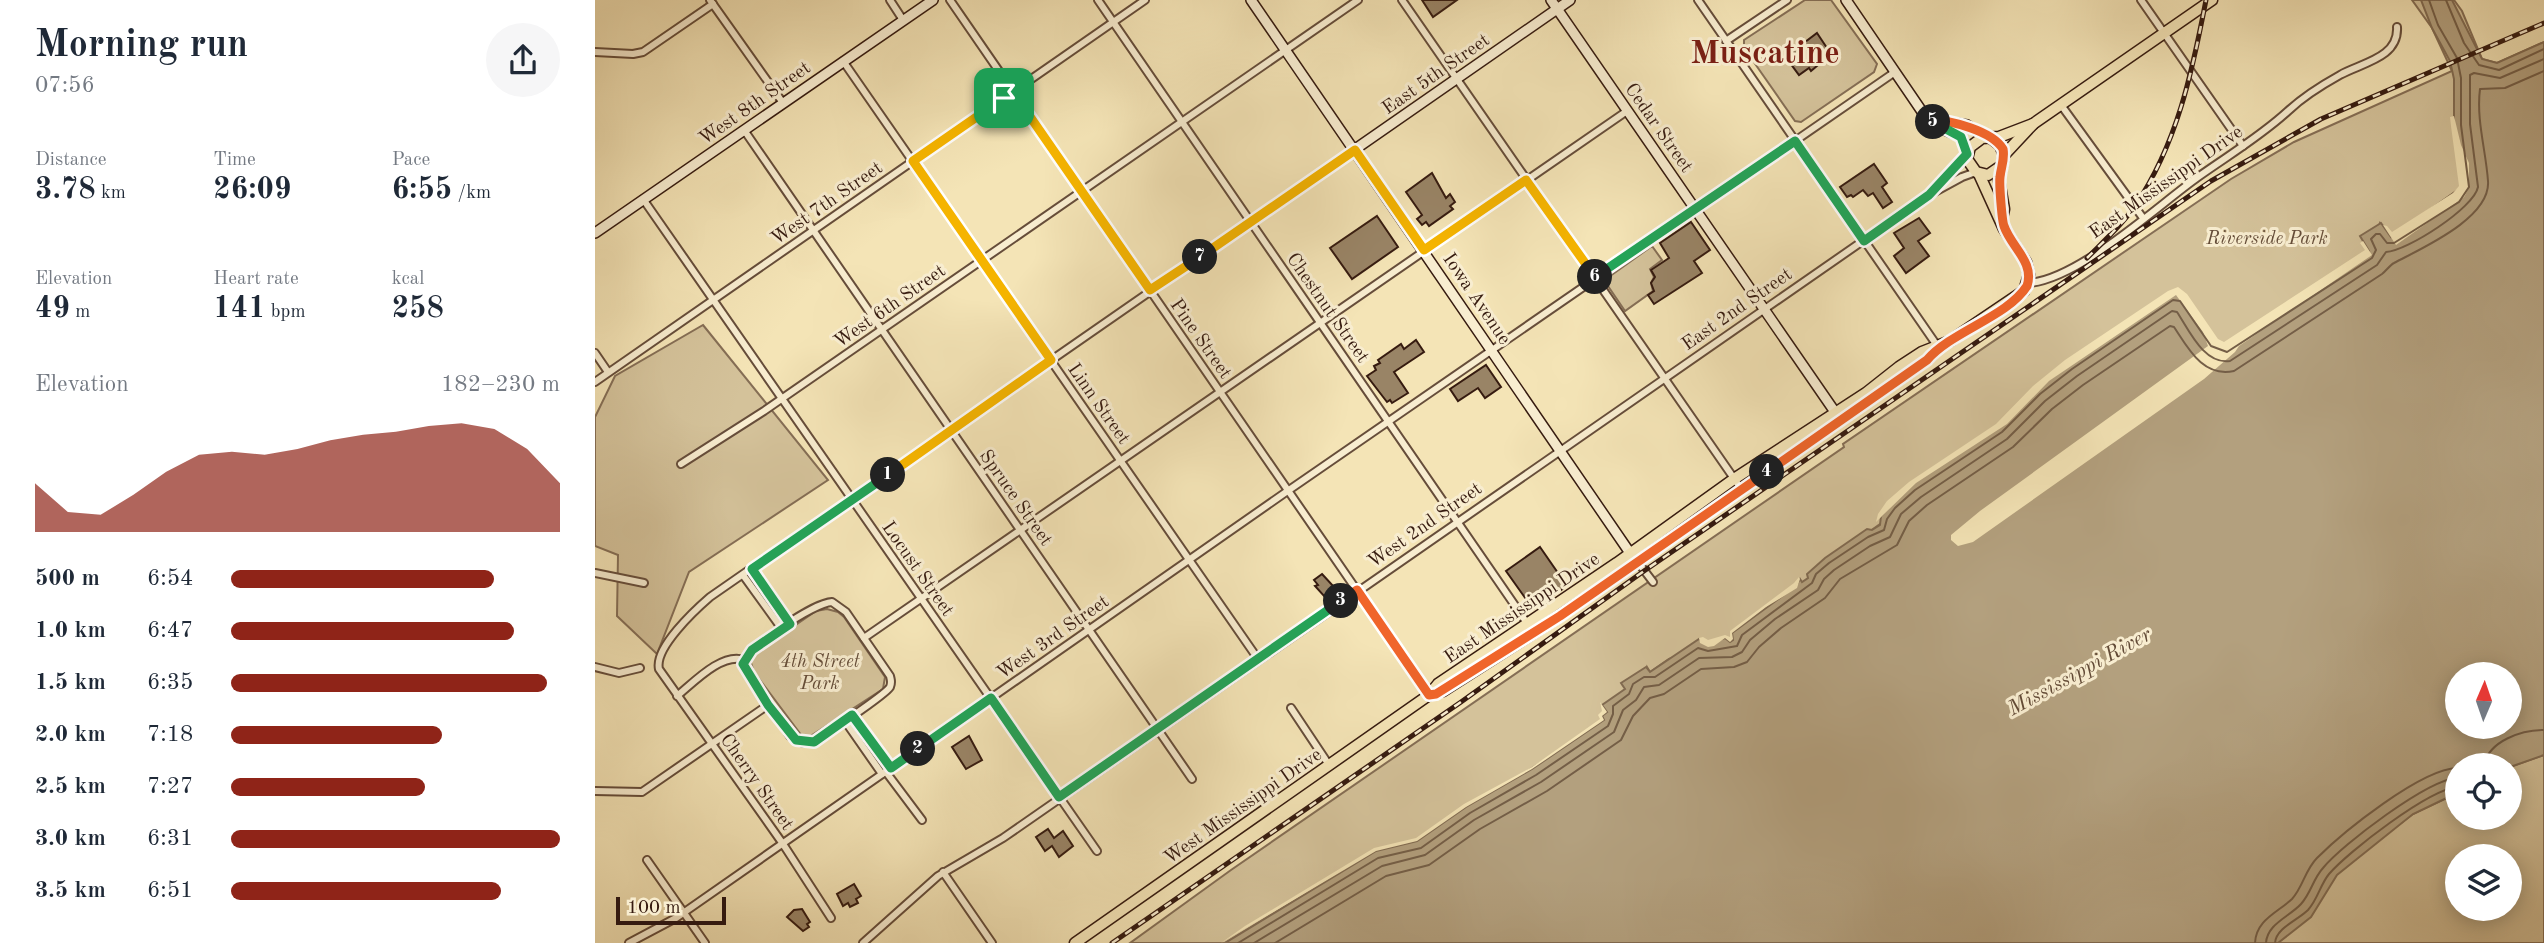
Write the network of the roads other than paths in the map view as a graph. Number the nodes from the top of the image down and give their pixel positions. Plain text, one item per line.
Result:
1 (890, 0) edge
2 (933, 0) edge
3 (950, 0) edge
4 (1098, 0) edge
5 (1145, 0) edge
6 (1251, 0) edge
7 (1358, 0) edge
8 (1402, 0) edge
9 (1551, 0) edge
10 (1570, 0) edge
11 (1698, 0) edge
12 (1787, 0) edge
13 (1846, 0) edge
14 (2141, 0) edge
15 (2212, 0) edge
16 (712, 2) edge
17 (1557, 9) junction
18 (904, 20) junction
19 (1113, 22) junction
20 (2397, 27) dead end
21 (2164, 33) junction
22 (1726, 41) junction
23 (1285, 50) junction
24 (595, 52) edge
25 (843, 61) junction
26 (1895, 72) junction
27 (1457, 79) junction
28 (1013, 92) junction
29 (783, 103) junction
30 (2061, 105) junction
31 (1627, 111) junction
32 (1930, 120) junction
33 (1182, 121) junction
34 (2033, 124) junction
35 (744, 130) junction
36 (1989, 138) junction
37 (1795, 141) junction
38 (2243, 146) junction
39 (1355, 150) junction
40 (1967, 153) junction
41 (2004, 155) junction
42 (913, 161) junction
43 (2001, 166) junction
44 (1978, 173) junction
45 (1526, 180) junction
46 (1081, 191) junction
47 (1929, 195) junction
48 (643, 200) junction
49 (1696, 210) junction
50 (2002, 218) junction
51 (2143, 218) junction
52 (1251, 221) junction
53 (812, 230) junction
54 (595, 233) edge
55 (1864, 241) junction
56 (1424, 250) junction
57 (982, 260) junction
58 (1595, 278) junction
59 (2029, 283) junction
60 (1150, 290) junction
61 (714, 299) junction
62 (1764, 310) junction
63 (1320, 321) junction
64 (882, 330) junction
65 (1938, 347) junction
66 (1491, 350) junction
67 (595, 353) edge
68 (1051, 360) junction
69 (608, 372) junction
70 (1664, 378) junction
71 (595, 382) edge
72 (1220, 390) junction
73 (783, 398) junction
74 (1835, 412) junction
75 (1389, 421) junction
76 (952, 430) junction
77 (1561, 449) junction
78 (1120, 460) junction
79 (681, 464) dead end
80 (1734, 479) junction
81 (1289, 490) junction
82 (1742, 490) junction
83 (853, 499) junction
84 (1457, 521) junction
85 (1020, 529) junction
86 (1630, 553) junction
87 (1189, 560) junction
88 (1638, 562) junction
89 (752, 569) junction
90 (595, 573) edge
91 (743, 575) junction
92 (1653, 582) dead end
93 (644, 583) dead end
94 (1357, 590) junction
95 (922, 598) junction
96 (1527, 623) junction
97 (790, 624) junction
98 (782, 629) junction
99 (1090, 629) junction
100 (1533, 634) junction
101 (864, 638) junction
102 (1258, 659) junction
103 (744, 660) junction
104 (595, 667) edge
105 (639, 668) dead end
106 (1429, 695) junction
107 (677, 696) junction
108 (991, 698) junction
109 (768, 705) junction
110 (1291, 708) dead end
111 (852, 715) junction
112 (845, 721) junction
113 (1158, 729) junction
114 (712, 746) junction
115 (1329, 765) junction
116 (886, 771) junction
117 (1192, 779) dead end
118 (595, 791) edge
119 (1059, 797) junction
120 (922, 820) dead end
121 (783, 844) junction
122 (1097, 851) dead end
123 (647, 860) dead end
124 (943, 872) junction
125 (683, 912) junction
126 (831, 918) dead end
127 (629, 943) edge
128 (705, 943) edge
129 (863, 943) edge
130 (992, 943) edge
131 (1075, 943) edge

1 - 18 street
2 - 18 main road, West 8th Street
3 - 28 street, Pine Street
4 - 19 street, Chestnut Street
5 - 19 street, West 7th Street
6 - 23 main road, Iowa Avenue
7 - 23 street, West 6th Street
8 - 27 street
9 - 17 main road, Cedar Street
10 - 17 main road, East 5th Street
11 - 22 street
12 - 22 street
13 - 26 main road
14 - 21 street
15 - 21 main road
16 - 24 street
16 - 29 street
17 - 27 main road, East 5th Street
17 - 31 main road, Cedar Street
18 - 25 main road, West 8th Street
19 - 28 street, West 7th Street
19 - 33 street, Chestnut Street
20 - 38 street, East Mississippi Drive
21 - 30 main road
21 - 38 street
22 - 37 street
23 - 33 street, West 6th Street
23 - 39 main road, Iowa Avenue
25 - 29 main road, West 8th Street
25 - 42 street, Linn Street
26 - 32 main road
26 - 37 street, West 3rd Street
27 - 39 main road, East 5th Street
27 - 45 street
28 - 42 street, West 7th Street
28 - 46 street, Pine Street
29 - 35 main road, West 8th Street
30 - 34 main road
30 - 51 street
31 - 45 street
31 - 49 main road, Cedar Street
32 - 36 main road
32 - 40 main road
33 - 46 street, West 6th Street
33 - 52 street, Chestnut Street
34 - 36 main road
34 - 41 main road
35 - 48 main road, West 8th Street
35 - 53 street, Spruce Street
36 - 40 main road
36 - 41 main road
37 - 49 street, West 3rd Street
37 - 55 street
38 - 51 street, East Mississippi Drive
39 - 52 street
39 - 56 main road, Iowa Avenue
40 - 44 main road
40 - 47 street, East 2nd Street
41 - 43 main road
42 - 53 street, West 7th Street
42 - 57 street, Linn Street
43 - 44 main road
43 - 50 main road
44 - 47 street, East 2nd Street
44 - 50 main road
45 - 56 street
45 - 58 street
46 - 57 street, West 6th Street
46 - 60 street, Pine Street
47 - 55 street, East 2nd Street
48 - 54 main road, West 8th Street
48 - 61 street, Locust Street
49 - 58 street, West 3rd Street
49 - 62 main road, Cedar Street
50 - 59 main road
51 - 59 street, East Mississippi Drive
52 - 60 street
52 - 63 street, Chestnut Street
53 - 61 street, West 7th Street
53 - 64 street, Spruce Street
55 - 62 street, East 2nd Street
55 - 65 street
56 - 63 street
56 - 66 main road, Iowa Avenue
57 - 64 street, West 6th Street
57 - 68 street, Linn Street
58 - 66 street, West 3rd Street
58 - 70 street
59 - 65 main road, East Mississippi Drive
60 - 68 street
60 - 72 street, Pine Street
61 - 69 street, West 7th Street
61 - 73 street, Locust Street
62 - 70 street, East 2nd Street
62 - 74 main road, Cedar Street
63 - 72 street
63 - 75 street, Chestnut Street
64 - 73 street, West 6th Street
64 - 76 street, Spruce Street
65 - 74 main road, East Mississippi Drive
65 - 82 main road, East Mississippi Drive
66 - 75 street, West 3rd Street
66 - 77 main road, Iowa Avenue
67 - 69 street
68 - 76 street
68 - 78 street, Linn Street
69 - 71 street, West 7th Street
70 - 77 street, East 2nd Street
70 - 80 street
72 - 78 street
72 - 81 street, Pine Street
73 - 79 street, West 6th Street
73 - 83 street, Locust Street
74 - 80 main road, East Mississippi Drive
75 - 81 street, West 3rd Street
75 - 84 street, Chestnut Street
76 - 83 street
76 - 85 street, Spruce Street
77 - 84 street, West 2nd Street
77 - 86 main road, Iowa Avenue
78 - 85 street
78 - 87 street, Linn Street
80 - 82 street
80 - 86 main road, East Mississippi Drive
81 - 87 street, West 3rd Street
81 - 94 street, Pine Street
82 - 88 main road, East Mississippi Drive
83 - 89 street
83 - 95 street, Locust Street
84 - 94 street, West 2nd Street
84 - 96 street, Chestnut Street
85 - 95 street
85 - 99 street, Spruce Street
86 - 88 street, Iowa Avenue
86 - 96 main road, East Mississippi Drive
87 - 99 street, West 3rd Street
87 - 102 street, Linn Street
88 - 92 street, Iowa Avenue
88 - 100 main road, East Mississippi Drive
89 - 91 street
89 - 97 street
90 - 93 street
91 - 98 street
91 - 107 street, Cherry Street
94 - 102 street, West 2nd Street
94 - 106 street, Pine Street
95 - 101 street
95 - 108 street, Locust Street
96 - 100 street, Chestnut Street
96 - 106 main road, East Mississippi Drive
97 - 98 street
97 - 101 street
98 - 103 street
99 - 108 street, West 3rd Street
99 - 113 street, Spruce Street
100 - 106 main road, East Mississippi Drive
101 - 111 street
102 - 113 street, West 2nd Street
103 - 107 street
103 - 109 street
104 - 105 street
106 - 115 main road, West Mississippi Drive
107 - 114 street, Cherry Street
108 - 116 street, West 3rd Street
108 - 119 street, Locust Street
109 - 112 street
109 - 114 street
110 - 115 street
111 - 112 street
111 - 116 street
112 - 116 street
113 - 117 street, Spruce Street
113 - 119 street, West 2nd Street
114 - 118 street
114 - 121 street, Cherry Street
115 - 131 main road, West Mississippi Drive
116 - 120 street
116 - 121 street, West 3rd Street
119 - 122 street, Locust Street
119 - 124 street, West 2nd Street
121 - 125 street, West 3rd Street
121 - 126 street, Cherry Street
123 - 125 street
124 - 129 street, West 2nd Street
124 - 130 street
125 - 127 street, West 3rd Street
125 - 128 street

